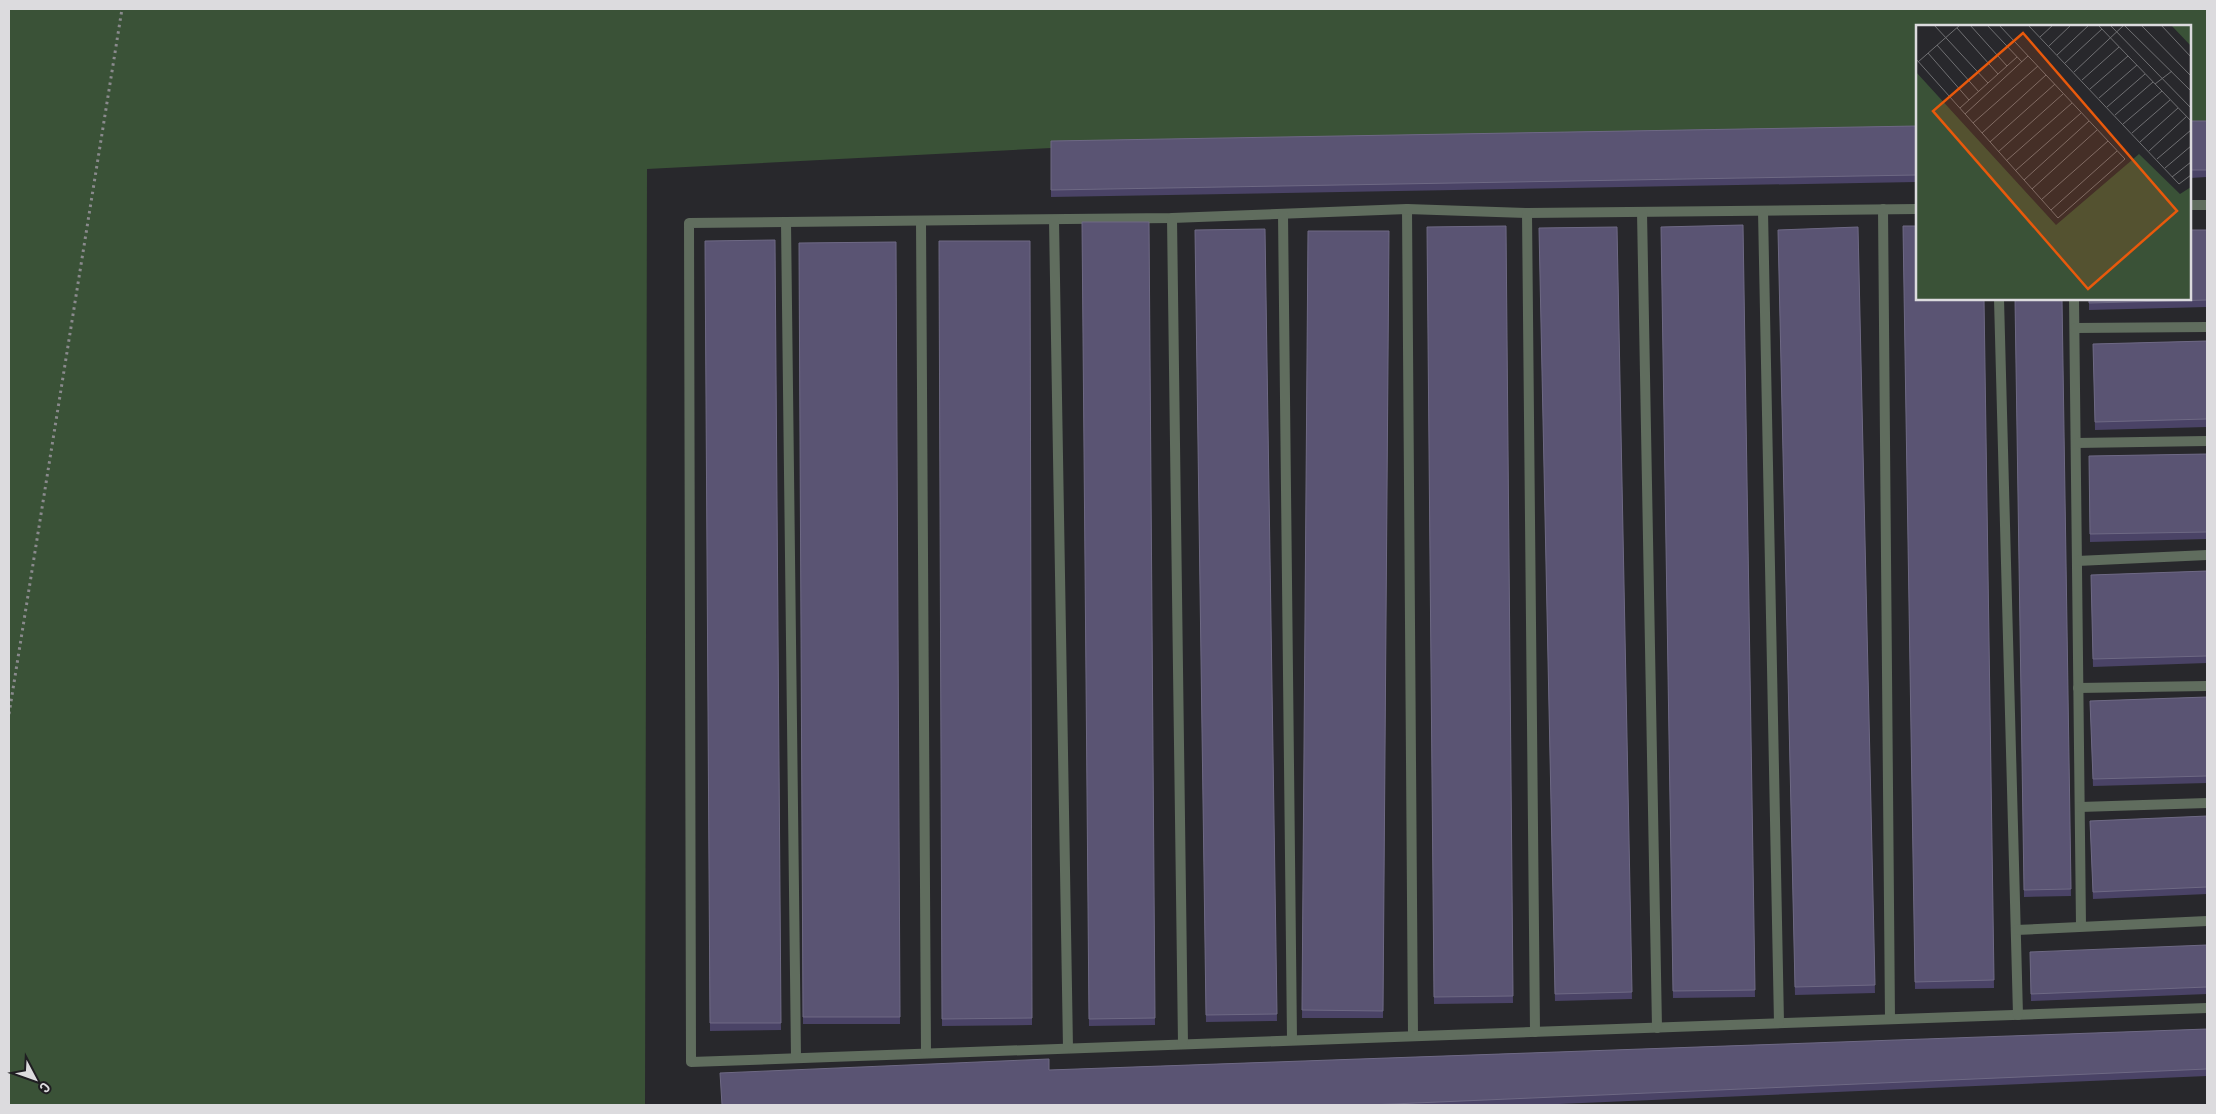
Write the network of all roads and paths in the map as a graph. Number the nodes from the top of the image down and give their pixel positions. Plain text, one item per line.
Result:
1 (122, 9) edge
2 (2191, 205) edge
3 (2207, 205) edge
4 (1407, 209) junction
5 (1883, 209) junction
6 (1916, 209) edge
7 (1763, 211) junction
8 (1642, 212) junction
9 (1527, 213) junction
10 (1283, 214) junction
11 (1172, 218) junction
12 (1054, 220) junction
13 (921, 221) junction
14 (786, 222) junction
15 (1999, 300) edge
16 (2074, 300) edge
17 (2207, 327) edge
18 (2075, 328) junction
19 (2207, 441) edge
20 (2076, 443) junction
21 (2207, 555) edge
22 (2077, 562) junction
23 (2207, 686) edge
24 (2078, 688) junction
25 (9, 714) edge
26 (2207, 803) edge
27 (2080, 807) junction
28 (2207, 922) edge
29 (2081, 926) junction
30 (2016, 930) junction
31 (2207, 1008) edge
32 (2018, 1015) junction
33 (1890, 1019) junction
34 (1779, 1023) junction
35 (1657, 1028) junction
36 (1535, 1032) junction
37 (1413, 1036) junction
38 (1292, 1040) junction
39 (1183, 1044) junction
40 (1068, 1048) junction
41 (926, 1053) junction
42 (796, 1058) junction

1 - 25 path
2 - 3 lane
4 - 9 lane
4 - 10 lane
4 - 37 lane
5 - 6 lane
5 - 7 lane
5 - 33 lane
7 - 8 lane
7 - 34 lane
8 - 9 lane
8 - 35 lane
9 - 36 lane
10 - 11 lane
10 - 38 lane
11 - 12 lane
11 - 39 lane
12 - 13 lane
12 - 40 lane
13 - 14 lane
13 - 41 lane
14 - 42 lane
14 - 42 lane
15 - 30 lane
16 - 18 lane
17 - 18 lane
18 - 20 lane
19 - 20 lane
20 - 22 lane
21 - 22 lane
22 - 24 lane
23 - 24 lane
24 - 27 lane
26 - 27 lane
27 - 29 lane
28 - 29 lane
29 - 30 lane
30 - 32 lane
31 - 32 lane
32 - 33 lane
33 - 34 lane
34 - 35 lane
35 - 36 lane
36 - 37 lane
37 - 38 lane
38 - 39 lane
39 - 40 lane
40 - 41 lane
41 - 42 lane

